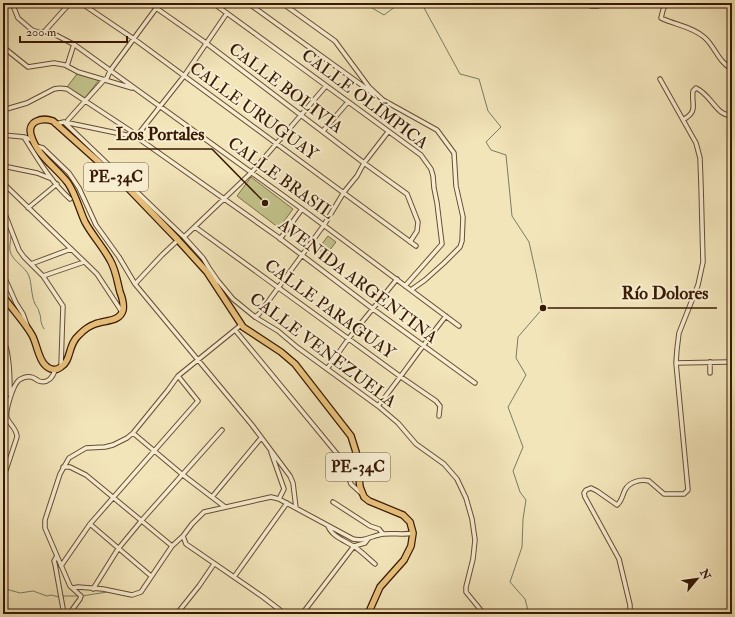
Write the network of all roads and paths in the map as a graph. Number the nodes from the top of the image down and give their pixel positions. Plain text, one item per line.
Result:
1 (12, 3) edge
2 (70, 3) edge
3 (81, 3) edge
4 (149, 3) edge
5 (160, 3) edge
6 (213, 3) edge
7 (248, 3) edge
8 (282, 3) edge
9 (576, 3) edge
10 (601, 3) edge
11 (666, 3) edge
12 (156, 8) junction
13 (227, 13) junction
14 (46, 31) junction
15 (134, 39) junction
16 (206, 43) junction
17 (74, 44) junction
18 (3, 47) edge
19 (67, 66) junction
20 (732, 69) edge
21 (110, 71) junction
22 (184, 76) junction
23 (660, 79) dead end
24 (104, 80) junction
25 (326, 86) junction
26 (135, 88) junction
27 (383, 100) junction
28 (86, 101) junction
29 (348, 102) junction
30 (160, 106) junction
31 (3, 110) edge
32 (301, 114) junction
33 (732, 117) edge
34 (683, 120) junction
35 (66, 121) junction
36 (56, 124) junction
37 (322, 131) junction
38 (388, 132) junction
39 (3, 135) edge
40 (136, 136) junction
41 (24, 137) junction
42 (33, 140) junction
43 (276, 143) junction
44 (36, 146) junction
45 (364, 163) junction
46 (3, 166) edge
47 (252, 172) junction
48 (53, 179) junction
49 (3, 183) edge
50 (56, 184) junction
51 (344, 192) junction
52 (224, 198) junction
53 (70, 199) dead end
54 (28, 208) junction
55 (302, 209) junction
56 (3, 212) edge
57 (324, 225) junction
58 (195, 227) junction
59 (181, 238) junction
60 (280, 239) junction
61 (410, 242) junction
62 (416, 246) dead end
63 (71, 249) junction
64 (302, 255) junction
65 (84, 262) junction
66 (30, 264) junction
67 (3, 274) edge
68 (43, 276) junction
69 (212, 279) junction
70 (397, 279) junction
71 (219, 282) junction
72 (135, 284) junction
73 (405, 286) junction
74 (279, 288) junction
75 (411, 290) junction
76 (3, 296) edge
77 (373, 309) junction
78 (122, 312) junction
79 (446, 316) junction
80 (255, 317) junction
81 (241, 325) junction
82 (459, 326) dead end
83 (28, 330) junction
84 (235, 330) junction
85 (349, 338) junction
86 (3, 339) edge
87 (423, 345) junction
88 (198, 360) junction
89 (710, 362) junction
90 (727, 362) dead end
91 (676, 363) junction
92 (61, 367) junction
93 (326, 369) junction
94 (54, 370) junction
95 (710, 373) dead end
96 (178, 376) junction
97 (401, 377) junction
98 (476, 383) dead end
99 (10, 398) junction
100 (378, 406) junction
101 (439, 416) dead end
102 (222, 430) dead end
103 (134, 433) junction
104 (261, 438) junction
105 (269, 447) junction
106 (154, 451) junction
107 (62, 467) junction
108 (3, 472) edge
109 (183, 475) junction
110 (362, 494) junction
111 (212, 497) junction
112 (114, 498) junction
113 (278, 499) junction
114 (333, 502) dead end
115 (287, 503) junction
116 (225, 507) junction
117 (296, 508) junction
118 (142, 520) junction
119 (90, 524) junction
120 (327, 525) junction
121 (383, 534) junction
122 (414, 534) junction
123 (183, 536) junction
124 (368, 539) junction
125 (172, 546) junction
126 (354, 546) junction
127 (118, 549) junction
128 (57, 556) junction
129 (214, 564) junction
130 (375, 564) dead end
131 (61, 566) junction
132 (151, 576) junction
133 (234, 578) junction
134 (73, 588) junction
135 (93, 589) junction
136 (179, 611) dead end
137 (64, 614) edge
138 (69, 614) edge
139 (285, 614) edge
140 (302, 614) edge
141 (368, 614) edge
142 (484, 614) edge
143 (630, 614) edge

1 - 14 street, CALLE BRASIL
2 - 14 street
3 - 15 street, CALLE URUGUAY
4 - 12 street, CALLE BOLIVIA
5 - 12 street
6 - 13 street, CALLE OLÍMPICA
7 - 27 street
8 - 27 street
9 - 10 street
11 - 20 street
12 - 15 street
12 - 16 street, CALLE BOLIVIA
13 - 16 street
13 - 25 street, CALLE OLÍMPICA
14 - 17 street, CALLE BRASIL
15 - 21 street
15 - 22 street, CALLE URUGUAY
16 - 22 street
16 - 32 street, CALLE BOLIVIA
17 - 19 street
17 - 21 street, CALLE BRASIL
18 - 19 street
19 - 24 street
21 - 24 street
21 - 26 street, CALLE BRASIL
22 - 30 street
22 - 43 street, CALLE URUGUAY
23 - 34 street
24 - 26 street
24 - 28 street
25 - 29 street, CALLE OLÍMPICA
25 - 32 street
26 - 30 street, CALLE BRASIL
27 - 75 street
28 - 31 street
28 - 35 street
28 - 40 street
29 - 37 street
29 - 38 street, CALLE OLÍMPICA
30 - 40 street
30 - 47 street, CALLE BRASIL
32 - 37 street, CALLE BOLIVIA
32 - 43 street
33 - 34 street
34 - 91 street
35 - 36 street, AVENIDA ARGENTINA
35 - 40 street, AVENIDA ARGENTINA
35 - 59 street
36 - 42 main road
36 - 59 main road, PE-34C
37 - 45 street, CALLE BOLIVIA
38 - 45 street
38 - 73 street, CALLE OLÍMPICA
39 - 41 street
40 - 52 street, AVENIDA ARGENTINA
41 - 42 street
41 - 48 street
42 - 44 main road, PE-34C
43 - 47 street
43 - 51 street, CALLE URUGUAY
44 - 72 street
44 - 78 main road, PE-34C
45 - 51 street
45 - 61 street, CALLE BOLIVIA
46 - 48 street
47 - 52 street
47 - 55 street, CALLE BRASIL
48 - 50 street
49 - 54 street
50 - 53 street
50 - 54 street
51 - 57 street
51 - 61 street, CALLE URUGUAY
52 - 58 street
52 - 60 street, AVENIDA ARGENTINA
54 - 63 street
55 - 57 street, CALLE BRASIL
55 - 60 street
56 - 66 street
57 - 64 street
57 - 70 street, CALLE BRASIL
58 - 59 street
58 - 74 street, CALLE PARAGUAY
59 - 69 main road, PE-34C
59 - 71 street
59 - 72 street
60 - 64 street, AVENIDA ARGENTINA
61 - 62 street, CALLE URUGUAY
63 - 65 street
63 - 66 street
64 - 74 street
64 - 77 street, AVENIDA ARGENTINA
65 - 68 street
65 - 78 street
66 - 68 street
67 - 83 street
68 - 92 street
69 - 71 street, CALLE VENEZUELA
69 - 81 main road, PE-34C
70 - 73 street, CALLE BRASIL
70 - 77 street
71 - 80 street, CALLE VENEZUELA
72 - 88 street
73 - 75 street, CALLE BRASIL
74 - 80 street
74 - 85 street, CALLE PARAGUAY
75 - 79 street, CALLE BRASIL
76 - 83 main road
77 - 85 street
77 - 87 street, AVENIDA ARGENTINA
78 - 92 main road
79 - 82 street, CALLE BRASIL
79 - 87 street
80 - 93 street, CALLE VENEZUELA
81 - 84 street
81 - 110 main road, PE-34C
83 - 94 main road
84 - 88 street
84 - 110 street
85 - 93 street
85 - 97 street, CALLE PARAGUAY
86 - 99 street
87 - 97 street
87 - 98 street, AVENIDA ARGENTINA
88 - 96 street
88 - 104 street
89 - 90 street
89 - 91 street
89 - 95 street
91 - 143 street
92 - 94 main road
93 - 100 street, CALLE VENEZUELA
94 - 99 street
96 - 103 street
96 - 106 street
97 - 100 street
97 - 101 street, CALLE PARAGUAY
99 - 108 street
100 - 142 street, CALLE VENEZUELA
102 - 109 street
103 - 106 street
103 - 107 street
104 - 105 street
104 - 111 street
105 - 113 street
105 - 117 street
106 - 109 street
106 - 112 street
107 - 112 street
107 - 128 street
109 - 111 street
109 - 118 street
110 - 122 main road, PE-34C
111 - 116 street
112 - 118 street
112 - 119 street
113 - 115 street
113 - 116 street
114 - 121 street
115 - 117 street
115 - 133 street
116 - 123 street
117 - 120 street
118 - 125 street
118 - 127 street
119 - 127 street
119 - 131 street
120 - 124 street
120 - 126 street
121 - 122 street
121 - 124 street
122 - 141 main road
123 - 125 street
123 - 129 street
124 - 126 street
125 - 132 street
126 - 130 street
126 - 140 street
127 - 132 street
127 - 135 street
128 - 131 street
128 - 137 street
129 - 133 street
129 - 136 street
131 - 134 street
132 - 135 street
133 - 139 street
134 - 135 street
134 - 138 street

